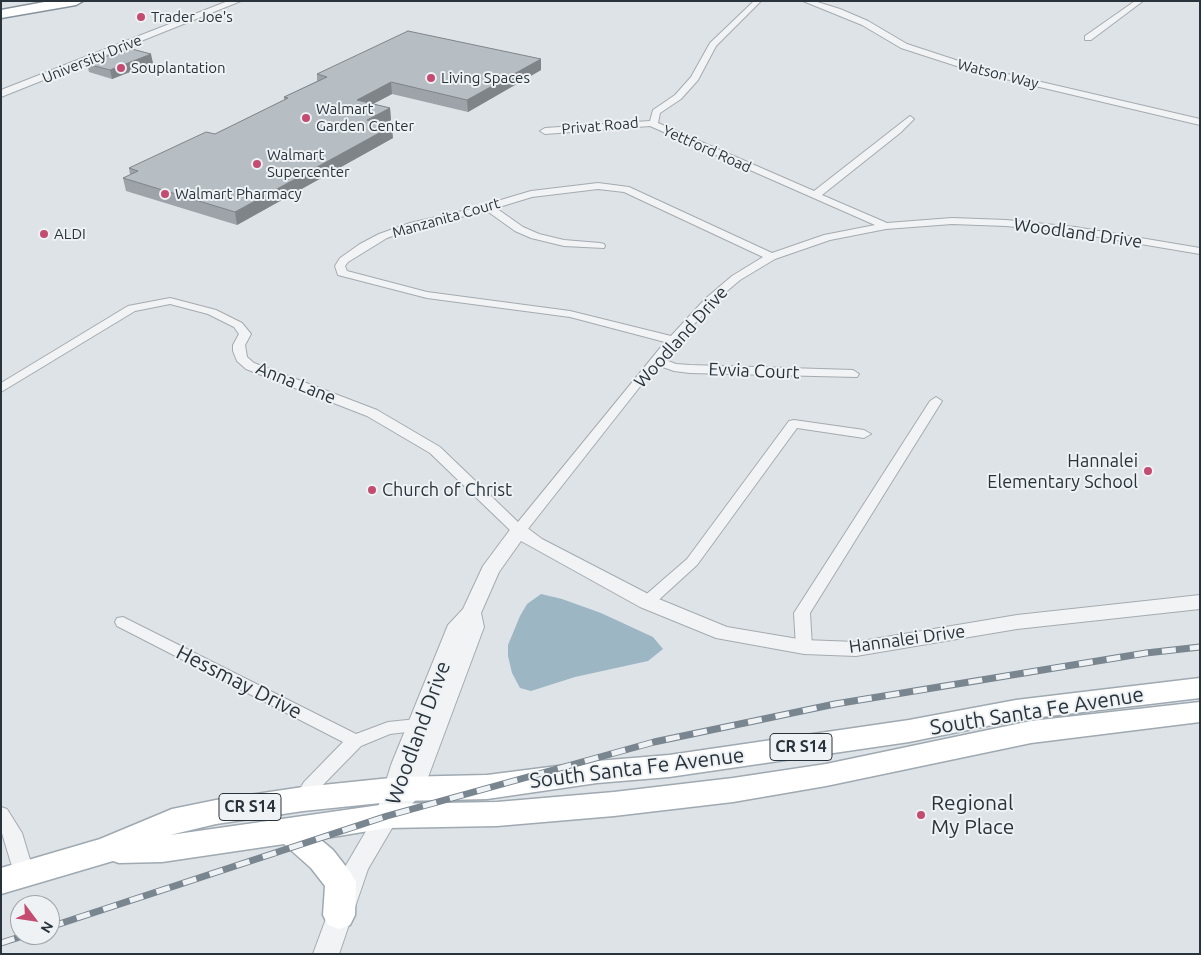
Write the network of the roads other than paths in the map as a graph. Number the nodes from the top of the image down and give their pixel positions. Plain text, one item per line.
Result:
1 (76, 1) edge
2 (237, 1) edge
3 (758, 1) edge
4 (806, 1) edge
5 (836, 1) edge
6 (1140, 1) edge
7 (38, 5) edge
8 (823, 6) junction
9 (1, 8) edge
10 (1, 15) edge
11 (1088, 38) dead end
12 (2, 95) edge
13 (910, 119) dead end
14 (654, 122) junction
15 (1200, 122) edge
16 (545, 131) dead end
17 (814, 196) junction
18 (488, 207) junction
19 (886, 226) junction
20 (600, 246) dead end
21 (1200, 251) edge
22 (771, 258) junction
23 (674, 340) junction
24 (655, 360) junction
25 (853, 374) dead end
26 (1, 388) edge
27 (936, 401) dead end
28 (864, 434) dead end
29 (519, 531) junction
30 (647, 602) junction
31 (1200, 602) edge
32 (471, 613) junction
33 (122, 622) dead end
34 (804, 648) junction
35 (1200, 688) edge
36 (1200, 712) edge
37 (417, 725) junction
38 (355, 742) junction
39 (398, 798) junction
40 (303, 799) junction
41 (1, 814) edge
42 (290, 832) junction
43 (107, 850) junction
44 (13, 877) edge
45 (339, 915) junction
46 (326, 954) edge

1 - 7 highway
2 - 12 street, University Drive
3 - 14 street, Yettford Road
4 - 8 street, Watson Way
5 - 8 street
6 - 11 street
7 - 9 highway
7 - 10 highway
8 - 15 street, Watson Way
13 - 17 street
14 - 16 street, Privat Road
14 - 17 street, Yettford Road
17 - 19 street, Yettford Road
18 - 20 street
18 - 22 street, Manzanita Court
18 - 23 street, Manzanita Court
19 - 21 street, Woodland Drive
19 - 22 street, Woodland Drive
22 - 23 street, Woodland Drive
23 - 24 street, Woodland Drive
24 - 25 street, Evvia Court
24 - 29 street, Woodland Drive
26 - 29 street, Anna Lane
27 - 34 street
28 - 30 street
29 - 30 street, Hannalei Drive
29 - 32 street, Woodland Drive
30 - 34 street, Hannalei Drive
31 - 34 street, Hannalei Drive
32 - 37 street, Woodland Drive
32 - 39 street, Woodland Drive
33 - 38 street, Hessmay Drive
35 - 39 main road, South Santa Fe Avenue / CR S14
36 - 39 main road, South Santa Fe Avenue / CR S14
37 - 38 street
37 - 39 street, Woodland Drive
38 - 40 street
39 - 40 main road, South Santa Fe Avenue / CR S14
39 - 42 main road, South Santa Fe Avenue / CR S14
39 - 45 street
40 - 43 main road, South Santa Fe Avenue / CR S14
41 - 44 street
42 - 43 main road, South Santa Fe Avenue / CR S14
42 - 45 main road
43 - 44 main road, South Santa Fe Avenue / CR S14
45 - 46 street

